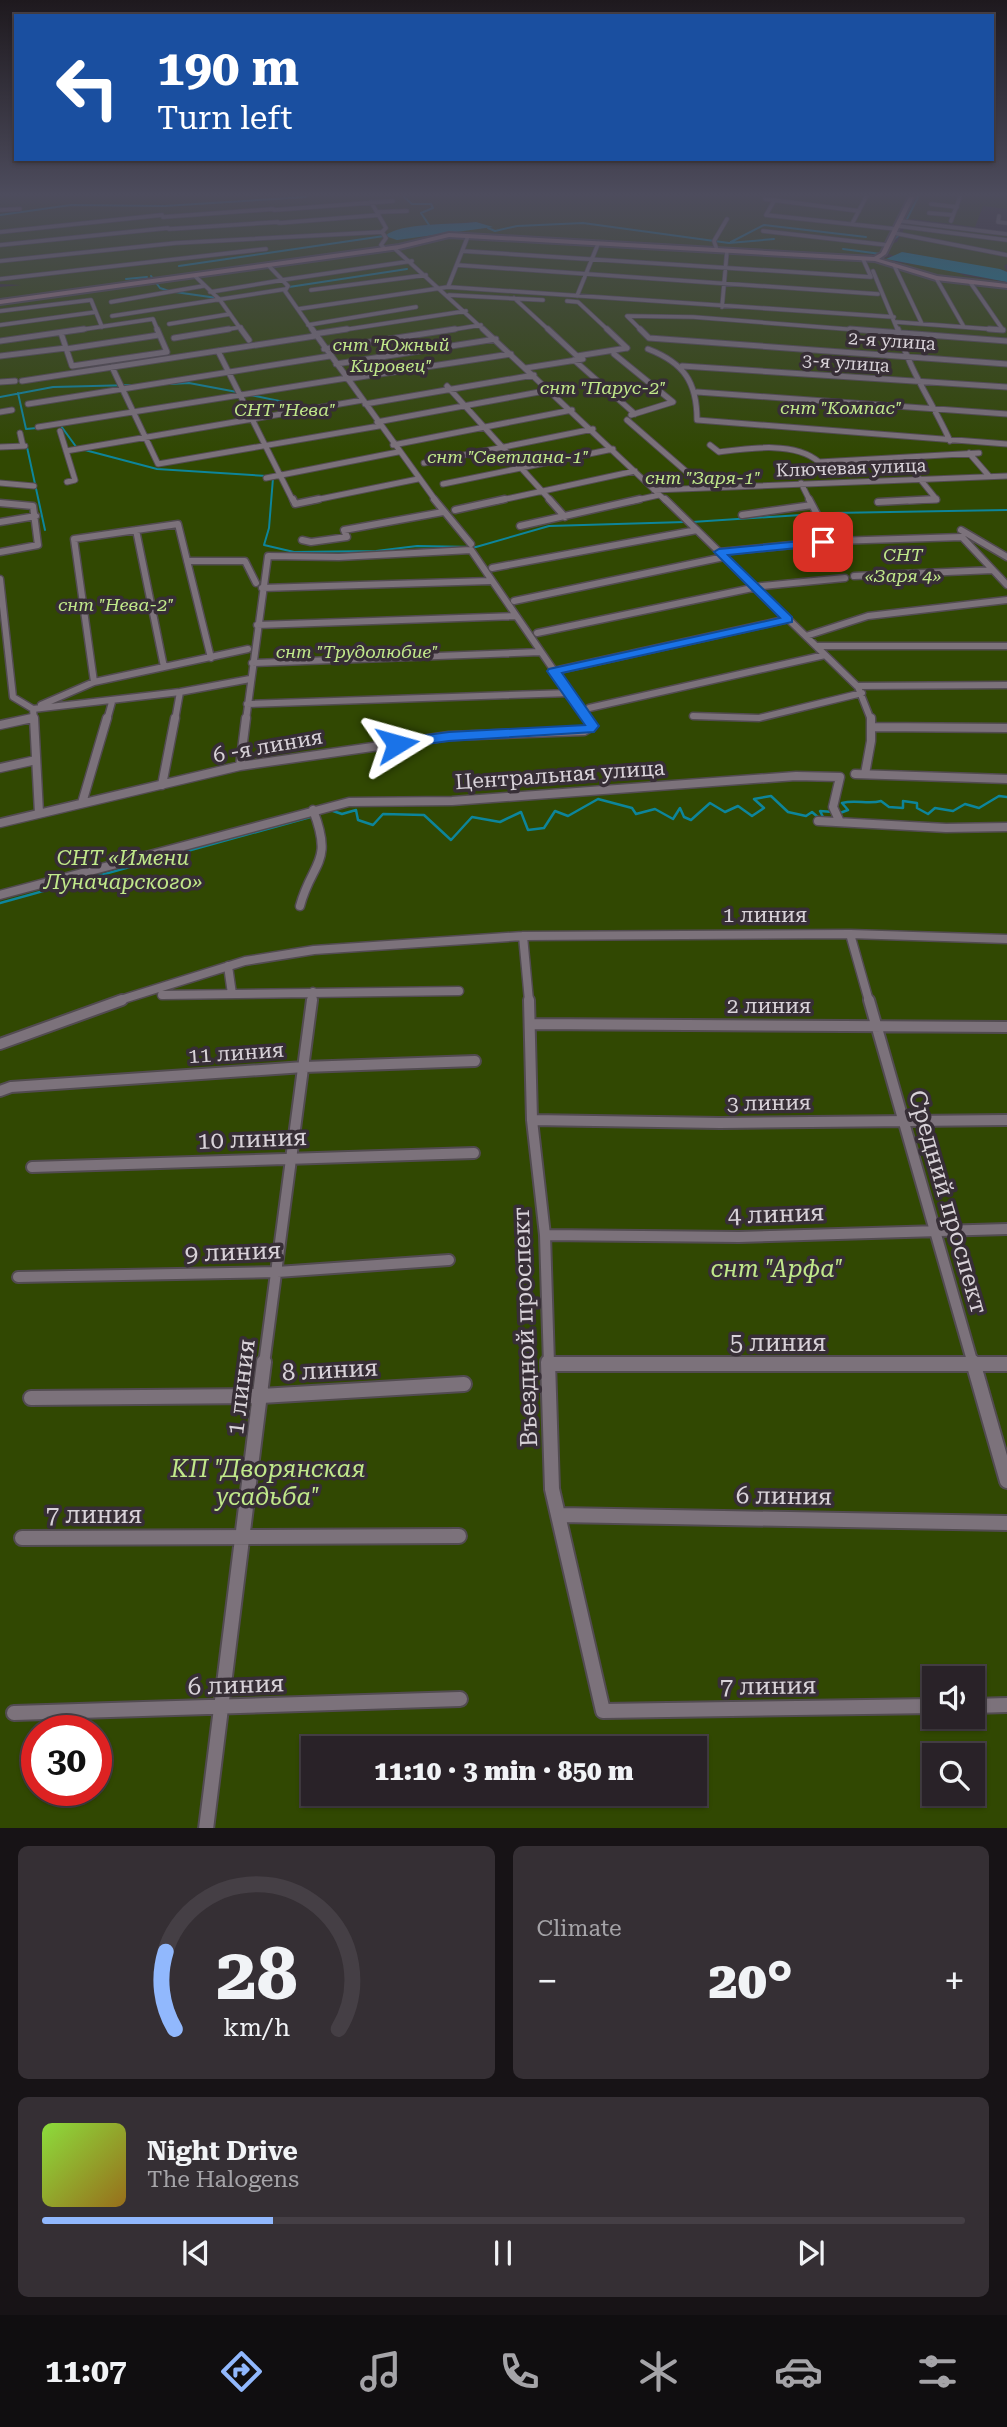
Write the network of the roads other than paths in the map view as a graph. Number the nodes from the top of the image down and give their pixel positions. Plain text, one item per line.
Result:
1 (144, 282) edge
2 (200, 282) edge
3 (268, 282) edge
4 (283, 282) edge
5 (371, 282) edge
6 (373, 282) edge
7 (437, 282) edge
8 (448, 282) edge
9 (582, 282) edge
10 (689, 282) edge
11 (878, 282) edge
12 (902, 282) edge
13 (938, 282) edge
14 (970, 282) edge
15 (973, 282) edge
16 (723, 285) junction
17 (203, 286) junction
18 (1007, 286) edge
19 (445, 288) junction
20 (286, 289) junction
21 (312, 290) dead end
22 (210, 292) junction
23 (878, 294) dead end
24 (449, 295) junction
25 (386, 296) junction
26 (514, 299) junction
27 (577, 299) junction
28 (219, 300) junction
29 (0, 302) edge
30 (111, 302) dead end
31 (722, 306) junction
32 (416, 307) dead end
33 (298, 309) junction
34 (399, 309) junction
35 (0, 311) edge
36 (466, 311) junction
37 (96, 312) junction
38 (230, 314) junction
39 (112, 316) dead end
40 (895, 320) junction
41 (169, 324) dead end
42 (922, 324) junction
43 (0, 325) edge
44 (308, 325) junction
45 (481, 325) junction
46 (102, 327) junction
47 (241, 327) junction
48 (964, 327) junction
49 (899, 332) junction
50 (61, 333) junction
51 (159, 335) junction
52 (315, 335) junction
53 (174, 338) dead end
54 (496, 339) junction
55 (249, 340) dead end
56 (0, 341) edge
57 (1007, 341) edge
58 (66, 348) junction
59 (648, 348) dead end
60 (324, 349) junction
61 (218, 351) junction
62 (511, 354) junction
63 (0, 356) edge
64 (330, 356) junction
65 (905, 356) junction
66 (576, 358) junction
67 (336, 364) junction
68 (1007, 364) edge
69 (682, 366) junction
70 (112, 367) junction
71 (526, 368) junction
72 (229, 372) junction
73 (534, 375) junction
74 (347, 379) junction
75 (15, 381) dead end
76 (22, 381) dead end
77 (0, 382) edge
78 (920, 383) junction
79 (121, 386) junction
80 (1007, 387) edge
81 (448, 388) junction
82 (550, 390) junction
83 (697, 392) junction
84 (241, 395) junction
85 (364, 402) junction
86 (28, 404) dead end
87 (466, 407) junction
88 (936, 409) junction
89 (12, 410) dead end
90 (572, 410) junction
91 (0, 412) edge
92 (134, 412) junction
93 (1007, 414) edge
94 (630, 416) junction
95 (253, 419) junction
96 (378, 424) junction
97 (38, 427) dead end
98 (484, 427) junction
99 (593, 429) junction
100 (60, 431) dead end
101 (20, 433) dead end
102 (145, 437) junction
103 (950, 441) junction
104 (1007, 444) edge
105 (267, 445) junction
106 (393, 445) junction
107 (710, 445) dead end
108 (0, 447) edge
109 (502, 447) junction
110 (962, 447) dead end
111 (613, 449) junction
112 (66, 451) junction
113 (398, 452) junction
114 (969, 453) junction
115 (979, 453) dead end
116 (424, 463) dead end
117 (520, 468) junction
118 (635, 471) junction
119 (282, 474) junction
120 (989, 476) junction
121 (1004, 476) edge
122 (268, 477) dead end
123 (85, 478) dead end
124 (418, 479) junction
125 (75, 480) junction
126 (920, 480) junction
127 (67, 482) dead end
128 (0, 484) edge
129 (801, 484) junction
130 (443, 485) dead end
131 (1007, 485) edge
132 (34, 486) dead end
133 (704, 487) junction
134 (541, 491) junction
135 (657, 492) junction
136 (878, 502) dead end
137 (0, 503) edge
138 (813, 505) junction
139 (455, 510) dead end
140 (443, 512) junction
141 (817, 514) dead end
142 (742, 515) dead end
143 (36, 516) junction
144 (565, 516) junction
145 (0, 522) edge
146 (520, 526) dead end
147 (136, 530) junction
148 (697, 530) junction
149 (961, 533) junction
150 (302, 540) dead end
151 (834, 541) dead end
152 (823, 542) dead end
153 (471, 547) junction
154 (0, 552) edge
155 (722, 555) junction
156 (1007, 557) edge
157 (187, 561) junction
158 (492, 568) dead end
159 (993, 570) junction
160 (854, 576) dead end
161 (845, 578) dead end
162 (0, 579) edge
163 (490, 581) junction
164 (260, 585) junction
165 (1007, 585) edge
166 (755, 587) junction
167 (1007, 600) edge
168 (1, 601) edge
169 (514, 601) dead end
170 (515, 616) junction
171 (788, 619) junction
172 (257, 625) junction
173 (537, 633) dead end
174 (4, 635) edge
175 (806, 636) junction
176 (816, 646) junction
177 (1007, 646) edge
178 (251, 649) junction
179 (540, 652) junction
180 (825, 655) junction
181 (211, 658) junction
182 (252, 663) junction
183 (164, 667) junction
184 (558, 670) junction
185 (10, 671) junction
186 (0, 673) edge
187 (250, 679) junction
188 (93, 682) junction
189 (1007, 685) edge
190 (860, 689) junction
191 (180, 692) junction
192 (570, 694) junction
193 (112, 702) junction
194 (247, 704) junction
195 (589, 708) dead end
196 (33, 714) junction
197 (693, 716) dead end
198 (0, 725) edge
199 (872, 727) junction
200 (1007, 728) edge
201 (36, 760) junction
202 (240, 766) junction
203 (0, 768) edge
204 (855, 774) dead end
205 (865, 774) junction
206 (1007, 779) edge
207 (162, 785) junction
208 (82, 803) junction
209 (313, 810) junction
210 (39, 813) junction
211 (818, 821) dead end
212 (840, 822) junction
213 (0, 823) edge
214 (1007, 827) edge
215 (0, 895) edge
216 (300, 906) dead end
217 (850, 934) junction
218 (523, 936) junction
219 (1007, 939) edge
220 (228, 966) junction
221 (459, 991) dead end
222 (313, 992) junction
223 (232, 994) junction
224 (162, 995) dead end
225 (531, 1024) junction
226 (877, 1025) junction
227 (1007, 1027) edge
228 (0, 1044) edge
229 (475, 1061) dead end
230 (304, 1067) junction
231 (0, 1091) edge
232 (901, 1119) junction
233 (532, 1120) junction
234 (1007, 1120) edge
235 (474, 1153) dead end
236 (289, 1158) junction
237 (32, 1167) dead end
238 (934, 1229) junction
239 (1007, 1229) edge
240 (545, 1235) junction
241 (449, 1260) dead end
242 (277, 1272) junction
243 (18, 1277) dead end
244 (1007, 1363) edge
245 (549, 1364) junction
246 (972, 1365) junction
247 (464, 1384) dead end
248 (261, 1396) junction
249 (31, 1398) dead end
250 (1007, 1481) edge
251 (561, 1515) junction
252 (1007, 1523) edge
253 (459, 1536) dead end
254 (22, 1538) dead end
255 (243, 1538) junction
256 (460, 1699) dead end
257 (922, 1706) edge
258 (985, 1706) edge
259 (1007, 1706) edge
260 (221, 1709) junction
261 (603, 1711) joint
262 (14, 1713) dead end
263 (206, 1828) edge

1 - 29 street
2 - 17 street
3 - 22 street
4 - 20 street
5 - 21 street
6 - 25 street
7 - 19 street
8 - 19 street
9 - 27 street
10 - 16 street
11 - 40 street
12 - 42 street
13 - 48 street
14 - 48 street
15 - 18 street
16 - 23 street
16 - 31 street
17 - 22 street
17 - 30 street
19 - 24 street
19 - 25 street
19 - 27 street
20 - 28 street
20 - 33 street
22 - 28 street
24 - 26 street
24 - 36 street
25 - 33 street
25 - 34 street
26 - 27 street
26 - 66 street
27 - 31 street
27 - 66 street
28 - 38 street
28 - 39 street
31 - 40 street
32 - 34 street
33 - 44 street
34 - 44 street
35 - 37 street
36 - 45 street
36 - 52 street
37 - 43 street
37 - 46 street
38 - 41 street
38 - 47 street
40 - 42 street
40 - 49 street
42 - 48 street
44 - 52 street
45 - 54 street
45 - 60 street
46 - 50 street
46 - 51 street
47 - 53 street
47 - 55 street
49 - 57 street
49 - 65 street
49 - 65 street, 2-я улица
50 - 56 street
50 - 58 street
51 - 58 street
51 - 58 street
52 - 60 street
52 - 61 street
54 - 62 street
54 - 67 street
58 - 63 street
59 - 69 street
60 - 64 street
61 - 70 street
61 - 72 street
62 - 71 street
62 - 74 street
64 - 67 street
64 - 72 street
65 - 68 street, 2-я улица
65 - 78 street
66 - 71 street
66 - 94 street
66 - 94 street
67 - 74 street
69 - 78 street, 3-я улица
69 - 83 street
70 - 76 street
70 - 79 street
71 - 73 street
72 - 79 street
72 - 84 street
73 - 81 street
73 - 82 street
74 - 84 street
74 - 85 street
75 - 77 street
78 - 80 street, 3-я улица
78 - 88 street
79 - 86 street
79 - 92 street
81 - 85 street
81 - 87 street
82 - 87 street
82 - 90 street
83 - 88 street
83 - 103 street
84 - 92 street
84 - 95 street
85 - 95 street
85 - 96 street
87 - 96 street
87 - 98 street
88 - 93 street
88 - 103 street
89 - 91 street
90 - 98 street
90 - 99 street
92 - 97 street
92 - 102 street
94 - 133 street
95 - 102 street
95 - 105 street
96 - 105 street
96 - 106 street
98 - 106 street
98 - 109 street
99 - 109 street
99 - 111 street
100 - 112 street
101 - 108 street
102 - 105 street
102 - 112 street
103 - 104 street
105 - 119 street
106 - 113 street
107 - 114 street
109 - 116 street
109 - 117 street
110 - 114 street
111 - 117 street
111 - 118 street
112 - 125 street
113 - 119 street
113 - 124 street
114 - 115 street
114 - 120 street
117 - 130 street
117 - 134 street
118 - 134 street
118 - 135 street
119 - 122 street
119 - 124 street
120 - 121 street, Ключевая улица
120 - 126 street, Ключевая улица
121 - 131 street
123 - 125 street
124 - 140 street
125 - 127 street
126 - 129 street, Ключевая улица
126 - 136 street
128 - 132 street
129 - 133 street, Ключевая улица
129 - 138 street
133 - 135 street, Ключевая улица
134 - 139 street
134 - 144 street
135 - 144 street, Ключевая улица
135 - 148 street
137 - 143 street
138 - 141 street
138 - 142 street
140 - 150 street
140 - 153 street
143 - 145 street
143 - 154 street
144 - 146 street, Ключевая улица
147 - 157 street
147 - 183 street
147 - 188 street
148 - 155 street
148 - 158 street
149 - 151 street
149 - 156 street
149 - 159 street
152 - 155 street
153 - 163 street
153 - 164 street
155 - 166 street
155 - 169 street
157 - 164 street
157 - 181 street
159 - 160 street
159 - 165 street
161 - 166 street
162 - 168 street
163 - 164 street
163 - 170 street
164 - 172 street
166 - 171 street
166 - 173 street
167 - 175 street
168 - 174 street
170 - 172 street
170 - 179 street
171 - 175 street
171 - 184 street
172 - 178 street
174 - 185 street
175 - 176 street
176 - 177 street
176 - 180 street
178 - 181 street
178 - 182 street
179 - 182 street
179 - 184 street
180 - 190 street
180 - 195 street
181 - 183 street
182 - 187 street
183 - 188 street
184 - 192 street
185 - 186 street
185 - 196 street
187 - 191 street
187 - 194 street
188 - 196 street
189 - 190 street
190 - 197 street
190 - 199 street
191 - 193 street
191 - 207 street
192 - 194 street
192 - 202 street, 6 -я линия
193 - 196 street
193 - 208 street
194 - 202 street
196 - 198 street
196 - 201 street
199 - 200 street
199 - 205 street
201 - 203 street
201 - 210 street
202 - 207 street, 6 -я линия
204 - 205 street
205 - 206 street
207 - 208 street, 6 -я линия
208 - 210 street, 6 -я линия
209 - 212 street, Центральная улица
209 - 215 street, Центральная улица
209 - 216 street
210 - 213 street, 6 -я линия
211 - 212 street
212 - 214 street
217 - 218 street, 1 линия
217 - 219 street, 1 линия
217 - 226 street, Средний проспект
218 - 220 street, 1 линия
218 - 225 street, Въездной проспект
220 - 223 street
220 - 228 street, 1 линия
221 - 222 street
222 - 223 street
222 - 230 street, 1 линия
223 - 224 street
225 - 226 street, 2 линия
225 - 233 street, Въездной проспект
226 - 227 street, 2 линия
226 - 232 street, Средний проспект
229 - 230 street, 11 линия
230 - 231 street, 11 линия
230 - 236 street, 1 линия
232 - 233 street, 3 линия
232 - 234 street, 3 линия
232 - 238 street, Средний проспект
233 - 240 street, Въездной проспект
235 - 236 street, 10 линия
236 - 237 street, 10 линия
236 - 242 street, 1 линия
238 - 239 street, 4 линия
238 - 240 street, 4 линия
238 - 246 street, Средний проспект
240 - 245 street, Въездной проспект
241 - 242 street, 9 линия
242 - 243 street, 9 линия
242 - 248 street, 1 линия
244 - 246 street, 5 линия
245 - 246 street, 5 линия
245 - 251 street, Въездной проспект
246 - 250 street, Средний проспект
247 - 248 street, 8 линия
248 - 249 street, 8 линия
248 - 255 street, 1 линия
251 - 252 street, 6 линия
251 - 261 street, Въездной проспект
253 - 255 street, 7 линия
254 - 255 street, 7 линия
255 - 260 street, 1 линия
256 - 260 street, 6 линия
257 - 261 street, 7 линия
258 - 259 street
260 - 262 street, 6 линия
260 - 263 street, 1 линия

